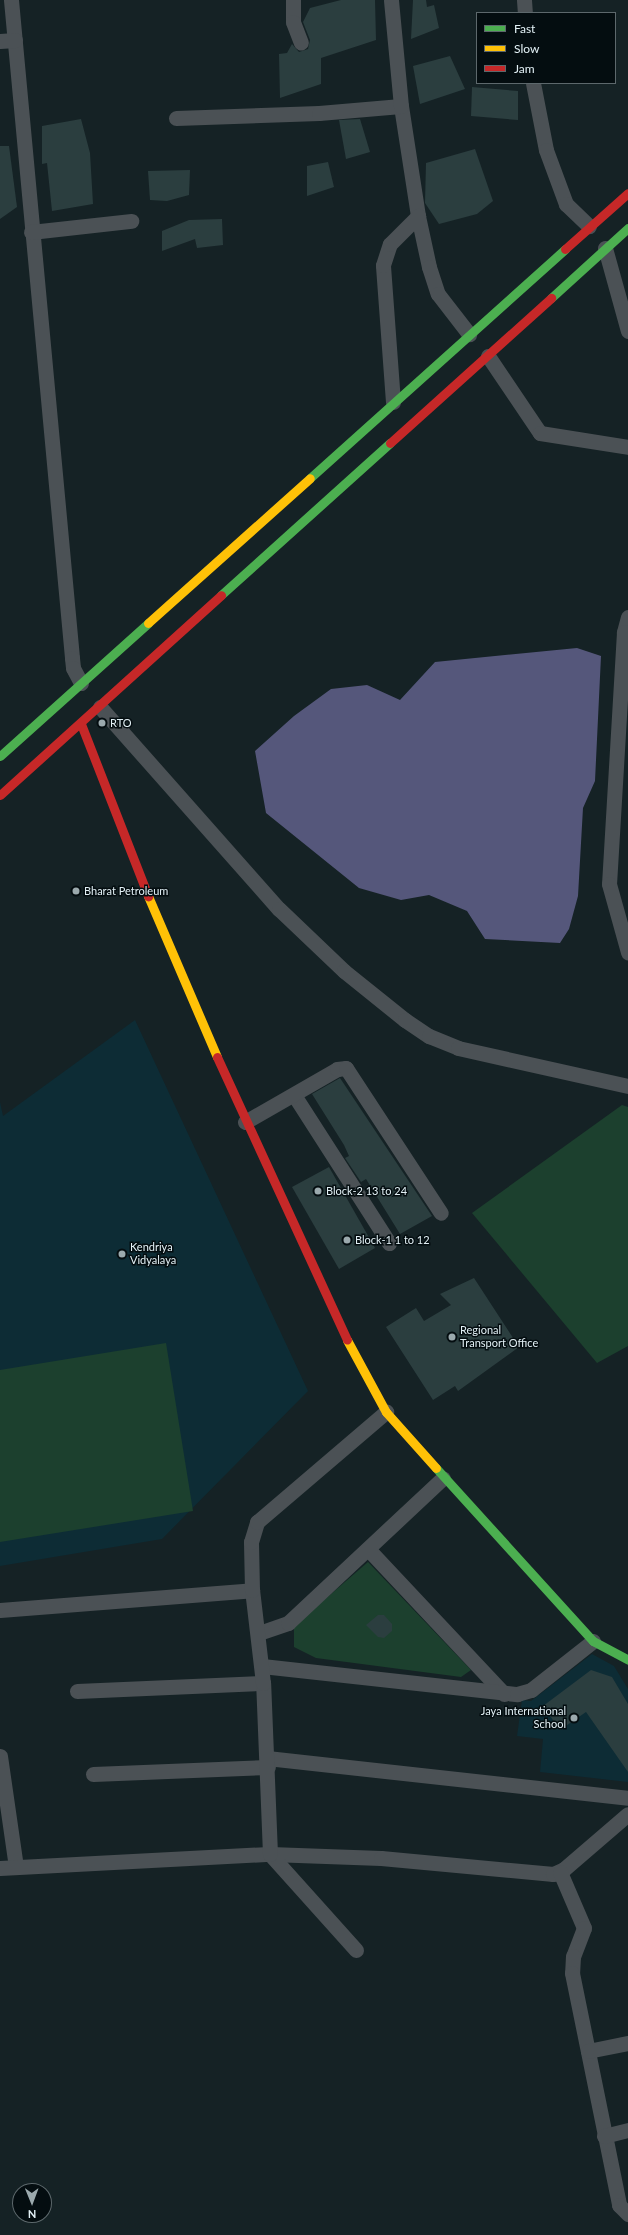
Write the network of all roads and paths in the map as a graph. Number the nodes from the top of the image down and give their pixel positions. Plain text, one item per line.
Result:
1 (11, 0) edge
2 (293, 0) edge
3 (391, 0) edge
4 (524, 0) edge
5 (525, 12) edge
6 (7, 40) edge
7 (301, 43) dead end
8 (533, 84) edge
9 (402, 106) junction
10 (176, 118) dead end
11 (628, 193) edge
12 (418, 216) junction
13 (131, 221) dead end
14 (589, 226) junction
15 (628, 228) edge
16 (31, 232) junction
17 (605, 248) junction
18 (628, 332) edge
19 (469, 334) junction
20 (488, 356) junction
21 (393, 402) junction
22 (628, 447) edge
23 (628, 617) edge
24 (86, 688) junction
25 (100, 706) junction
26 (81, 724) junction
27 (0, 756) edge
28 (0, 795) edge
29 (628, 952) edge
30 (628, 1086) edge
31 (294, 1095) junction
32 (245, 1122) junction
33 (441, 1213) dead end
34 (389, 1243) dead end
35 (386, 1412) junction
36 (443, 1478) junction
37 (368, 1549) junction
38 (252, 1590) junction
39 (0, 1610) edge
40 (259, 1633) junction
41 (593, 1641) junction
42 (628, 1660) edge
43 (262, 1666) junction
44 (263, 1683) junction
45 (77, 1691) dead end
46 (504, 1694) junction
47 (0, 1756) edge
48 (267, 1762) junction
49 (93, 1774) dead end
50 (628, 1798) edge
51 (628, 1814) edge
52 (270, 1854) junction
53 (16, 1867) junction
54 (0, 1868) edge
55 (560, 1872) junction
56 (356, 1950) dead end
57 (628, 2043) edge
58 (588, 2050) junction
59 (628, 2130) edge
60 (604, 2136) junction
61 (628, 2214) edge

1 - 6 street
2 - 7 street
3 - 9 street
4 - 5 street
6 - 16 street
8 - 14 street
9 - 10 street
9 - 12 street
11 - 14 main road
12 - 19 street
12 - 21 street
13 - 16 street
14 - 19 main road
15 - 17 main road
16 - 24 street
17 - 18 street
17 - 20 main road
19 - 20 main road
19 - 21 main road
20 - 22 street
20 - 25 main road
21 - 24 main road
23 - 29 street
24 - 25 main road
24 - 27 main road
25 - 26 main road
25 - 30 street
26 - 28 main road
26 - 32 main road
31 - 32 street
31 - 33 street
31 - 34 street
32 - 35 main road
35 - 36 main road
35 - 38 street
36 - 37 street
36 - 41 main road
37 - 40 street
37 - 46 street
38 - 39 street
38 - 40 street
40 - 43 street
41 - 42 main road
41 - 46 street
43 - 44 street
43 - 46 street
44 - 45 street
44 - 48 street
47 - 53 street
48 - 49 street
48 - 50 street
48 - 52 street
51 - 55 street
52 - 53 street
52 - 55 street
52 - 56 street
53 - 54 street
55 - 58 street
57 - 58 street
58 - 60 street
59 - 60 street
60 - 61 street

